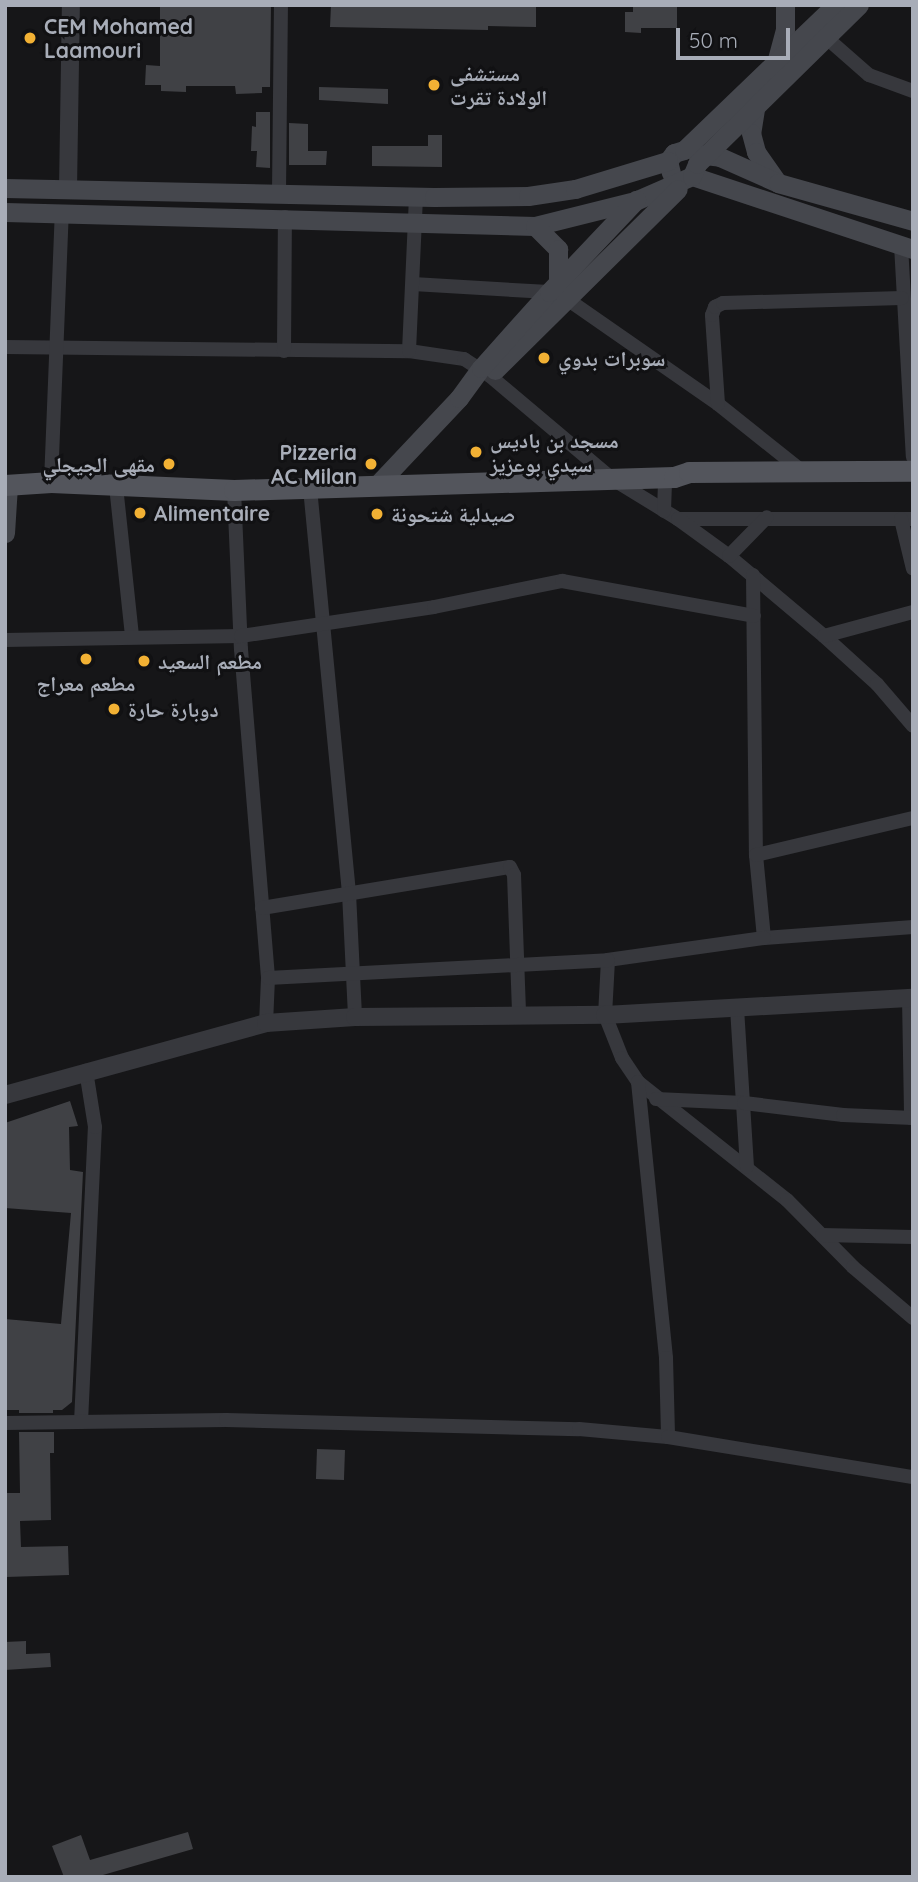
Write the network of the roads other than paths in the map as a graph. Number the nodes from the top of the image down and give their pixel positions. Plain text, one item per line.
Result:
1 (71, 5) edge
2 (281, 5) edge
3 (785, 5) edge
4 (859, 5) edge
5 (834, 10) edge
6 (821, 33) junction
7 (775, 65) junction
8 (913, 91) edge
9 (755, 109) junction
10 (687, 165) junction
11 (778, 183) junction
12 (5, 188) edge
13 (68, 189) junction
14 (279, 192) junction
15 (416, 197) junction
16 (635, 201) junction
17 (5, 212) edge
18 (62, 214) junction
19 (285, 217) junction
20 (913, 221) edge
21 (413, 222) junction
22 (535, 226) junction
23 (907, 247) edge
24 (413, 284) junction
25 (558, 291) junction
26 (902, 298) junction
27 (909, 341) edge
28 (5, 347) edge
29 (58, 347) junction
30 (284, 351) junction
31 (409, 351) junction
32 (486, 372) junction
33 (718, 404) junction
34 (913, 457) edge
35 (802, 471) junction
36 (913, 471) edge
37 (670, 477) junction
38 (611, 478) junction
39 (51, 482) junction
40 (913, 483) edge
41 (7, 485) edge
42 (116, 486) junction
43 (376, 486) junction
44 (310, 488) junction
45 (234, 490) junction
46 (664, 511) junction
47 (767, 517) junction
48 (678, 519) junction
49 (907, 519) edge
50 (5, 533) edge
51 (729, 556) junction
52 (913, 569) edge
53 (753, 575) junction
54 (913, 612) edge
55 (754, 616) junction
56 (323, 625) junction
57 (132, 636) junction
58 (241, 636) junction
59 (824, 636) junction
60 (5, 640) edge
61 (913, 726) edge
62 (913, 818) edge
63 (756, 855) junction
64 (349, 893) junction
65 (262, 908) junction
66 (913, 927) edge
67 (764, 938) junction
68 (608, 960) junction
69 (519, 965) junction
70 (353, 975) junction
71 (268, 978) junction
72 (911, 998) edge
73 (737, 1007) junction
74 (519, 1014) junction
75 (605, 1015) junction
76 (355, 1017) junction
77 (266, 1023) junction
78 (86, 1071) junction
79 (638, 1082) junction
80 (5, 1094) edge
81 (656, 1099) junction
82 (744, 1103) junction
83 (912, 1118) edge
84 (747, 1167) junction
85 (822, 1235) junction
86 (913, 1237) edge
87 (913, 1318) edge
88 (82, 1422) junction
89 (5, 1423) edge
90 (668, 1437) junction
91 (913, 1478) edge

1 - 13 street
2 - 14 street
3 - 7 main road
4 - 5 main road
5 - 6 main road
6 - 7 main road
6 - 8 street
6 - 9 main road
7 - 10 main road
9 - 10 main road
9 - 11 main road
10 - 11 main road
10 - 15 main road
10 - 16 main road
10 - 23 main road
10 - 25 main road
11 - 20 main road
12 - 13 main road
13 - 14 main road
14 - 15 main road
15 - 21 street
16 - 22 main road
16 - 25 main road
17 - 18 main road
18 - 19 main road
18 - 29 street
19 - 21 main road
19 - 30 street
21 - 22 main road
21 - 24 street
22 - 25 main road
23 - 26 street
24 - 25 street
24 - 31 street
25 - 32 main road
25 - 33 street
26 - 27 street
26 - 33 street
27 - 34 street
28 - 29 street
29 - 30 street
29 - 39 street
30 - 31 street
31 - 32 street
32 - 38 street
32 - 43 main road
33 - 35 street
35 - 36 main road
35 - 37 main road
37 - 38 main road
37 - 40 main road
37 - 46 street
38 - 43 main road
38 - 46 street
39 - 41 main road
39 - 42 main road
41 - 50 main road
42 - 45 main road
42 - 57 street
43 - 44 main road
44 - 45 main road
44 - 56 street
45 - 58 street
46 - 48 street
47 - 48 street
47 - 49 street
47 - 51 street
48 - 51 street
49 - 52 street
51 - 53 street
53 - 55 street
53 - 59 street
54 - 59 street
55 - 56 street
55 - 63 street
56 - 58 street
56 - 64 street
57 - 58 street
57 - 60 street
58 - 65 street
59 - 61 street
62 - 63 street
63 - 67 street
64 - 65 street
64 - 69 street
64 - 70 street
65 - 71 street
66 - 67 street
67 - 68 street
68 - 69 street
68 - 75 street
69 - 70 street
69 - 74 street
70 - 71 street
70 - 76 street
71 - 77 street
72 - 73 street
72 - 83 street
73 - 75 street
73 - 82 street
74 - 75 street
74 - 76 street
75 - 79 street
76 - 77 street
77 - 78 street
78 - 80 street
78 - 88 street
79 - 81 street
79 - 90 street
81 - 82 street
81 - 84 street
82 - 83 street
82 - 84 street
84 - 85 street
85 - 86 street
85 - 87 street
88 - 89 street
88 - 90 street
90 - 91 street

